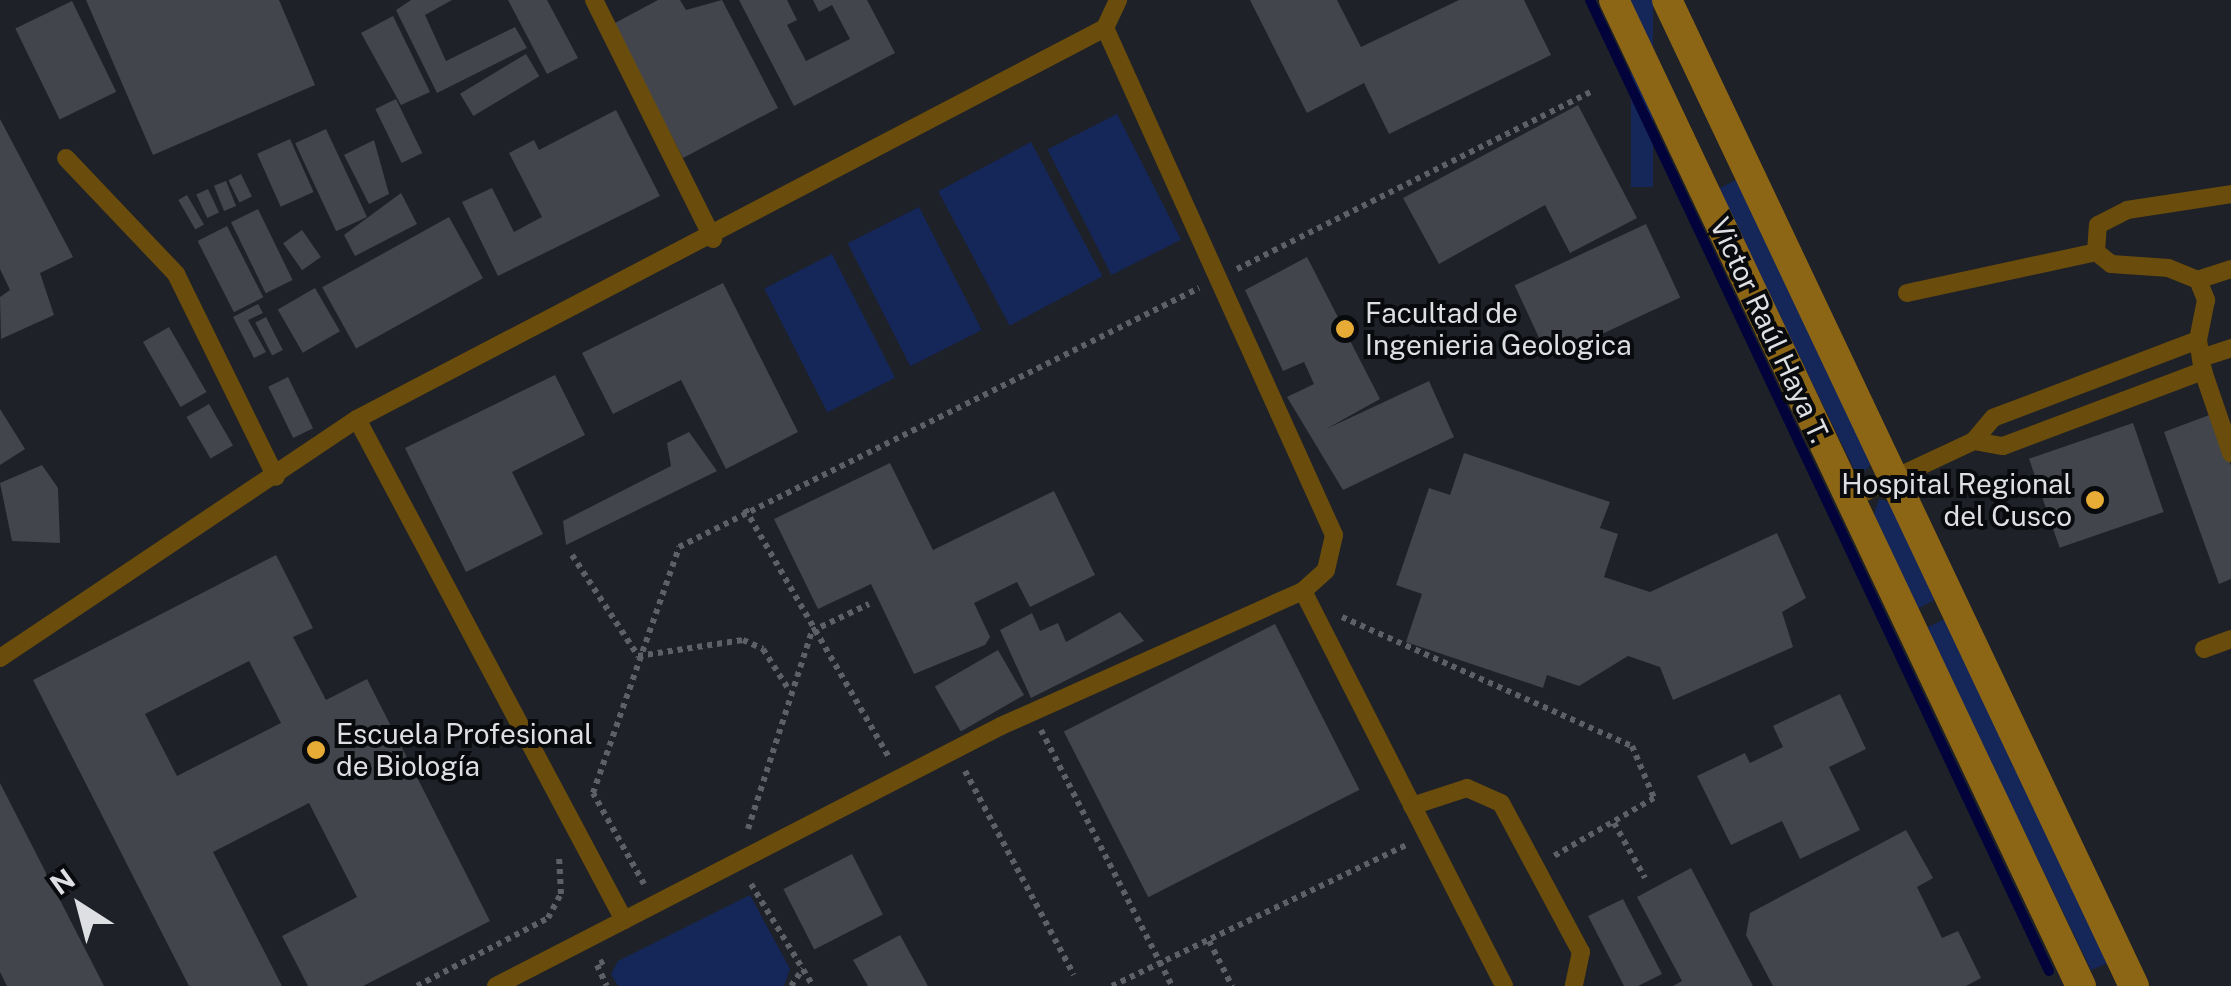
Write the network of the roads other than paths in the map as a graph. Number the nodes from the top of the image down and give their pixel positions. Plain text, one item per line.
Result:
1 (594, 0) edge
2 (1118, 0) edge
3 (1614, 0) edge
4 (1667, 0) edge
5 (1105, 28) junction
6 (66, 158) dead end
7 (2231, 194) edge
8 (714, 239) junction
9 (2096, 252) junction
10 (2231, 269) edge
11 (2198, 280) junction
12 (1907, 293) dead end
13 (2231, 348) edge
14 (2201, 356) junction
15 (357, 419) junction
16 (1974, 442) junction
17 (2231, 453) edge
18 (276, 477) junction
19 (1894, 478) junction
20 (1850, 498) junction
21 (1303, 591) junction
22 (2231, 639) edge
23 (2204, 648) dead end
24 (0, 658) edge
25 (1412, 806) junction
26 (624, 920) junction
27 (496, 986) edge
28 (1504, 986) edge
29 (1574, 986) edge
30 (2081, 986) edge
31 (2134, 986) edge

1 - 8 lane
2 - 5 lane
3 - 20 street, Victor Raúl Haya T.
4 - 19 street, Victor Raúl Haya T.
5 - 8 lane
5 - 21 lane
6 - 18 lane
7 - 9 lane
8 - 15 lane
9 - 11 lane
9 - 12 lane
10 - 11 lane
11 - 14 lane
13 - 14 lane
14 - 16 lane
14 - 16 lane
14 - 17 lane
15 - 18 lane
15 - 26 lane
16 - 19 lane
18 - 24 lane
19 - 20 lane
19 - 31 street, Victor Raúl Haya T.
20 - 30 street, Victor Raúl Haya T.
21 - 25 lane
21 - 26 lane
22 - 23 lane
25 - 28 lane
25 - 29 lane
26 - 27 lane

